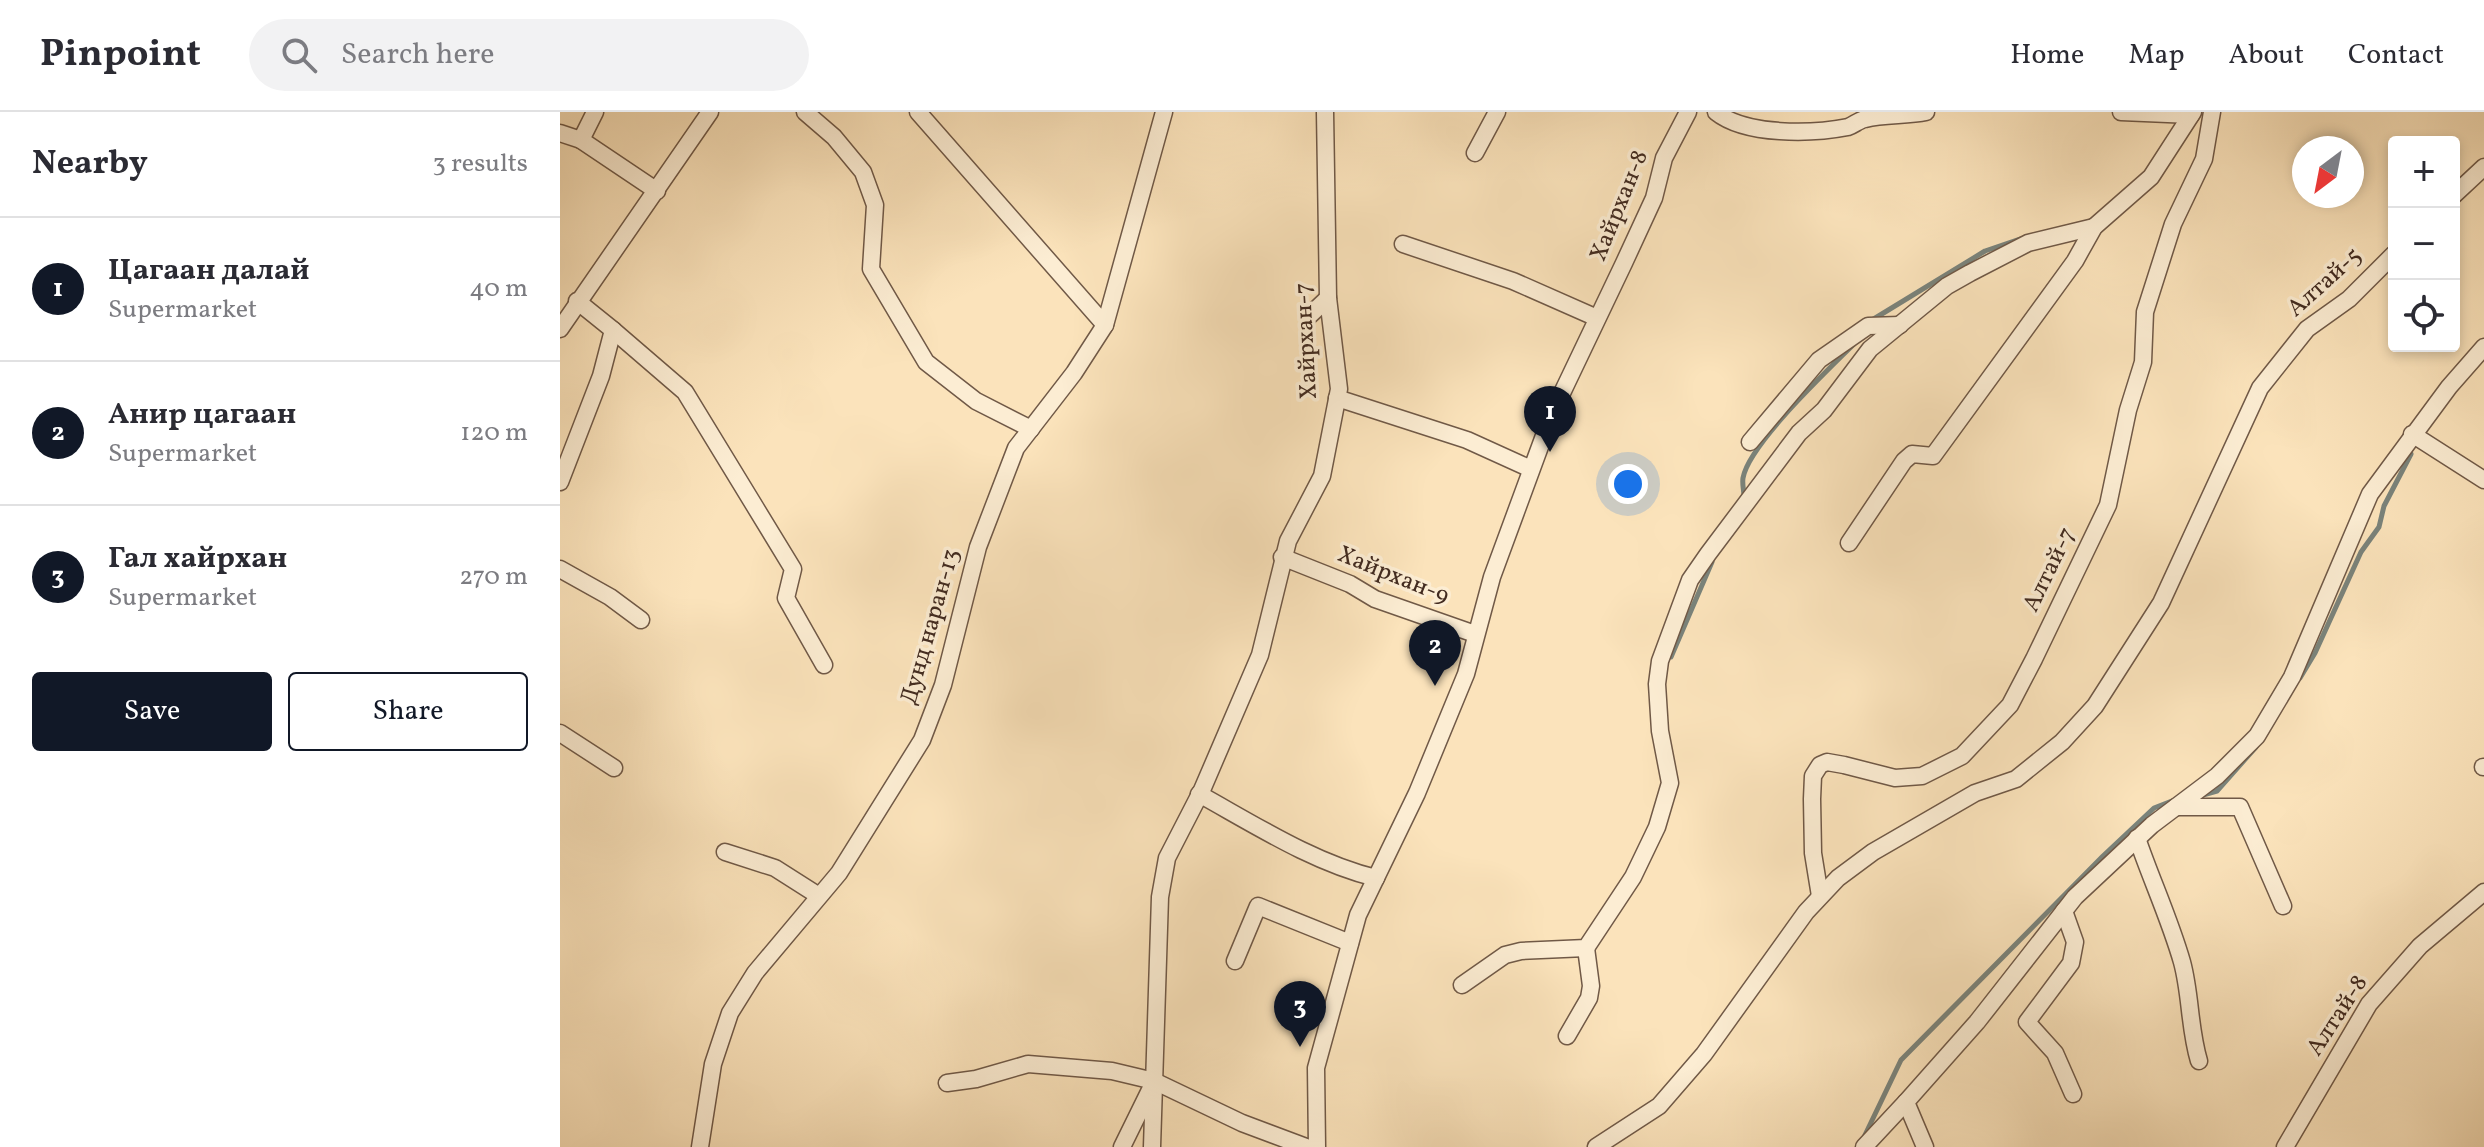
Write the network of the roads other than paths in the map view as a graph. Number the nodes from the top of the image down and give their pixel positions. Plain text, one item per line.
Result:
1 (595, 112) edge
2 (710, 112) edge
3 (805, 112) edge
4 (918, 112) edge
5 (1164, 112) edge
6 (1325, 112) edge
7 (1497, 112) edge
8 (1688, 112) edge
9 (1716, 112) edge
10 (1926, 112) edge
11 (2121, 112) edge
12 (2212, 112) edge
13 (2192, 113) edge
14 (560, 133) edge
15 (581, 140) junction
16 (1475, 153) dead end
17 (2484, 167) edge
18 (2460, 189) edge
19 (657, 191) junction
20 (2094, 227) junction
21 (1403, 244) dead end
22 (2388, 260) edge
23 (1328, 298) junction
24 (577, 301) junction
25 (1309, 316) dead end
26 (1597, 318) junction
27 (1105, 325) junction
28 (1900, 325) junction
29 (560, 329) edge
30 (613, 330) junction
31 (2484, 347) edge
32 (1337, 398) junction
33 (1031, 429) junction
34 (2412, 434) junction
35 (1750, 442) dead end
36 (1531, 469) junction
37 (2484, 480) edge
38 (560, 482) edge
39 (1849, 543) dead end
40 (1282, 557) junction
41 (560, 569) edge
42 (641, 620) dead end
43 (1475, 634) junction
44 (824, 665) dead end
45 (560, 733) edge
46 (614, 768) dead end
47 (1199, 794) junction
48 (2176, 807) junction
49 (2137, 838) junction
50 (725, 852) dead end
51 (1376, 878) junction
52 (2484, 892) edge
53 (819, 896) junction
54 (1820, 896) junction
55 (2283, 906) dead end
56 (2064, 911) junction
57 (1350, 943) junction
58 (1586, 948) junction
59 (1235, 961) dead end
60 (1462, 985) dead end
61 (1567, 1036) dead end
62 (2199, 1061) dead end
63 (1154, 1081) junction
64 (947, 1083) dead end
65 (2073, 1094) dead end
66 (1906, 1102) junction
67 (700, 1147) edge
68 (1122, 1147) edge
69 (1152, 1147) edge
70 (1306, 1147) edge
71 (1317, 1147) edge
72 (1596, 1147) edge
73 (1864, 1147) edge
74 (1925, 1147) edge
75 (2285, 1147) edge

1 - 15 street
2 - 19 street
3 - 33 street
4 - 27 street
5 - 27 street, Дунд наран-13
6 - 23 street, Хайрхан-7
7 - 16 street
8 - 26 street, Хайрхан-8
9 - 10 street
11 - 13 street
12 - 54 street, Алтай-7
13 - 20 street
14 - 15 street
15 - 19 street
17 - 18 street
19 - 24 street
20 - 28 street
20 - 39 street
21 - 26 street
22 - 54 street, Алтай-5
23 - 25 street
23 - 32 street, Хайрхан-7
24 - 29 street
24 - 30 street
26 - 36 street, Хайрхан-8
27 - 33 street, Дунд наран-13
28 - 35 street
28 - 58 street
30 - 38 street
30 - 44 street
31 - 34 street
32 - 36 street
32 - 40 street, Хайрхан-7
33 - 53 street, Дунд наран-13
34 - 37 street
34 - 48 street
36 - 43 street, Хайрхан-8
40 - 43 street, Хайрхан-9
40 - 47 street
41 - 42 street
43 - 51 street
45 - 46 street
47 - 51 street
47 - 63 street
48 - 49 street
48 - 55 street
49 - 56 street
49 - 62 street
50 - 53 street
51 - 57 street
52 - 75 street, Алтай-8
53 - 67 street, Дунд наран-13
54 - 72 street
56 - 65 street
56 - 66 street
57 - 59 street
57 - 71 street
58 - 60 street
58 - 61 street
63 - 64 street
63 - 68 street
63 - 69 street
63 - 70 street
66 - 73 street
66 - 74 street

